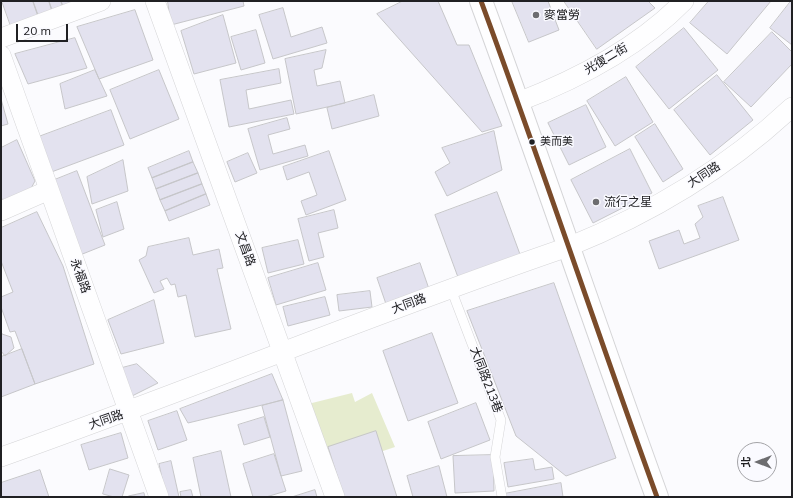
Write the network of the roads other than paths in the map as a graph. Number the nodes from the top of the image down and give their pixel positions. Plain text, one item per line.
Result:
1 (101, 1) edge
2 (155, 1) edge
3 (481, 1) edge
4 (684, 1) edge
5 (1, 38) edge
6 (1, 55) edge
7 (518, 102) junction
8 (792, 107) edge
9 (49, 190) junction
10 (1, 211) edge
11 (568, 247) junction
12 (451, 289) junction
13 (282, 351) junction
14 (128, 412) junction
15 (1, 456) edge
16 (652, 495) edge
17 (159, 497) edge
18 (335, 497) edge
19 (502, 497) edge

1 - 5 street
2 - 13 street, 文昌路
3 - 7 main road
4 - 7 street, 光復二街
6 - 9 street, 永福路
7 - 11 main road
8 - 11 street, 大同路
9 - 10 street
9 - 14 street, 永福路
11 - 12 street, 大同路
11 - 16 main road
12 - 13 street, 大同路
12 - 19 lane, 大同路213巷
13 - 14 street, 大同路
13 - 18 street, 文昌路
14 - 15 street, 大同路
14 - 17 street, 永福路

